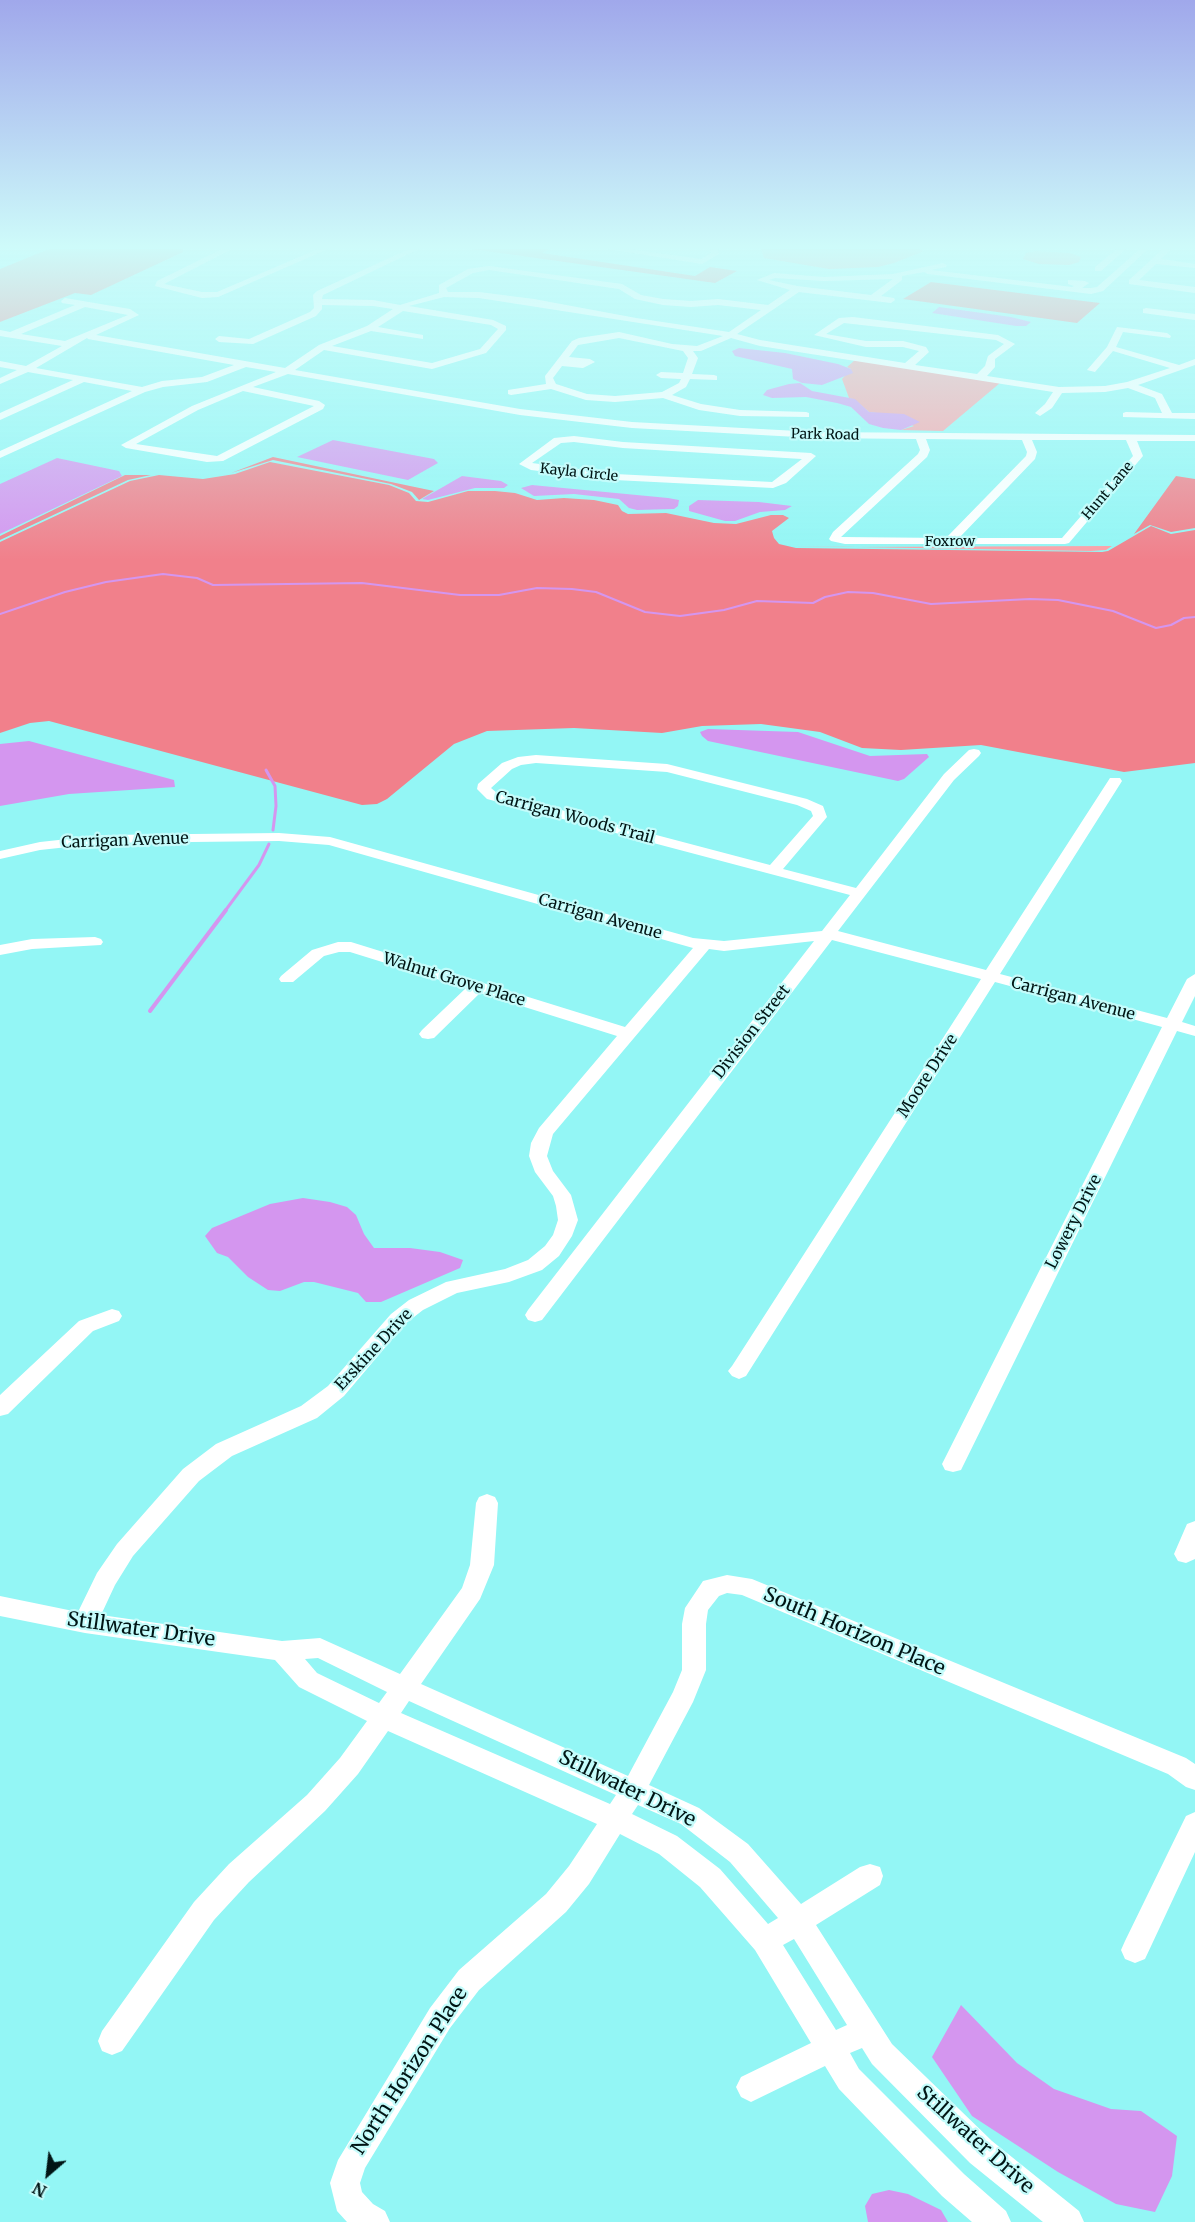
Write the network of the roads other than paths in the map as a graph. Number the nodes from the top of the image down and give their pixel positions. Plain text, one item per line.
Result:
1 (57, 353) edge
2 (181, 353) edge
3 (314, 353) edge
4 (355, 353) edge
5 (478, 353) edge
6 (567, 353) edge
7 (689, 353) edge
8 (822, 353) edge
9 (923, 353) edge
10 (998, 353) edge
11 (1107, 353) edge
12 (1127, 353) edge
13 (1195, 362) edge
14 (0, 364) edge
15 (244, 364) junction
16 (906, 366) junction
17 (1177, 367) junction
18 (27, 369) junction
19 (1092, 370) dead end
20 (287, 371) junction
21 (661, 375) dead end
22 (687, 376) junction
23 (714, 378) dead end
24 (979, 378) junction
25 (84, 379) junction
26 (0, 381) edge
27 (1129, 385) junction
28 (552, 386) junction
29 (242, 388) junction
30 (141, 390) junction
31 (1059, 390) junction
32 (511, 392) dead end
33 (664, 395) junction
34 (1040, 413) dead end
35 (806, 415) dead end
36 (1126, 415) dead end
37 (1168, 415) junction
38 (1195, 416) edge
39 (0, 417) edge
40 (816, 435) junction
41 (920, 436) junction
42 (1026, 437) junction
43 (1130, 438) junction
44 (1195, 438) edge
45 (0, 455) edge
46 (811, 456) junction
47 (949, 542) junction
48 (1065, 542) joint
49 (974, 753) dead end
50 (1115, 780) dead end
51 (0, 855) edge
52 (773, 871) junction
53 (859, 893) junction
54 (827, 935) junction
55 (95, 942) dead end
56 (705, 945) junction
57 (0, 950) edge
58 (991, 976) junction
59 (287, 979) dead end
60 (1195, 979) edge
61 (477, 987) junction
62 (1172, 1025) junction
63 (1195, 1031) edge
64 (428, 1034) dead end
65 (628, 1034) junction
66 (535, 1315) dead end
67 (112, 1316) dead end
68 (739, 1371) dead end
69 (0, 1408) edge
70 (953, 1464) dead end
71 (487, 1503) dead end
72 (1195, 1530) edge
73 (1186, 1554) dead end
74 (0, 1606) edge
75 (85, 1623) junction
76 (282, 1651) junction
77 (404, 1688) junction
78 (384, 1716) junction
79 (1195, 1779) edge
80 (634, 1789) junction
81 (615, 1819) junction
82 (1195, 1824) edge
83 (870, 1876) dead end
84 (798, 1921) junction
85 (765, 1941) junction
86 (1135, 1950) dead end
87 (867, 2030) junction
88 (112, 2041) dead end
89 (829, 2048) junction
90 (751, 2087) dead end
91 (1063, 2220) edge
92 (374, 2222) edge
93 (995, 2222) edge

1 - 18 street
2 - 15 street, Park Road
3 - 20 street
4 - 5 street
6 - 28 street
7 - 22 street
8 - 16 street
9 - 16 street
10 - 24 street
11 - 19 street
12 - 17 street
13 - 17 street
14 - 18 street
15 - 20 street, Park Road
15 - 30 street
16 - 24 street
17 - 27 street
18 - 25 street
18 - 26 street
20 - 29 street
20 - 40 street, Park Road
21 - 22 street
22 - 23 street
22 - 33 street
24 - 31 street
25 - 30 street
25 - 39 street
27 - 31 street
27 - 37 street
28 - 32 street
28 - 33 street
29 - 29 street
30 - 45 street
31 - 34 street
33 - 35 street
36 - 37 street
37 - 38 street
40 - 41 street, Park Road
40 - 46 street
41 - 42 street, Park Road
41 - 47 street, Foxrow
42 - 43 street, Park Road
42 - 47 street
43 - 44 street, Park Road
43 - 48 street, Hunt Lane
46 - 46 street, Kayla Circle
47 - 48 street, Foxrow
49 - 53 street, Division Street
50 - 58 street, Moore Drive
51 - 56 street, Carrigan Avenue
52 - 52 street, Carrigan Woods Trail
52 - 53 street, Carrigan Woods Trail
53 - 54 street, Division Street
54 - 56 street, Carrigan Avenue
54 - 58 street, Carrigan Avenue
54 - 66 street, Division Street
55 - 57 street
56 - 65 street, Erskine Drive
58 - 62 street, Carrigan Avenue
58 - 68 street, Moore Drive
59 - 61 street, Walnut Grove Place
60 - 62 street, Lowery Drive
61 - 64 street
61 - 65 street, Walnut Grove Place
62 - 63 street, Carrigan Avenue
62 - 70 street, Lowery Drive
65 - 75 street, Erskine Drive
67 - 69 street
71 - 77 street
72 - 73 street
74 - 75 street, Stillwater Drive
75 - 76 street, Stillwater Drive
76 - 77 street, Stillwater Drive
76 - 78 street, Stillwater Drive
77 - 78 street
77 - 80 street, Stillwater Drive
78 - 81 street, Stillwater Drive
78 - 88 street
79 - 80 street, South Horizon Place
80 - 81 street, North Horizon Place
80 - 84 street, Stillwater Drive
81 - 85 street, Stillwater Drive
81 - 92 street, North Horizon Place
82 - 86 street
83 - 84 street
84 - 85 street
84 - 87 street, Stillwater Drive
85 - 89 street, Stillwater Drive
87 - 89 street
87 - 91 street, Stillwater Drive
89 - 90 street
89 - 93 street, Stillwater Drive

